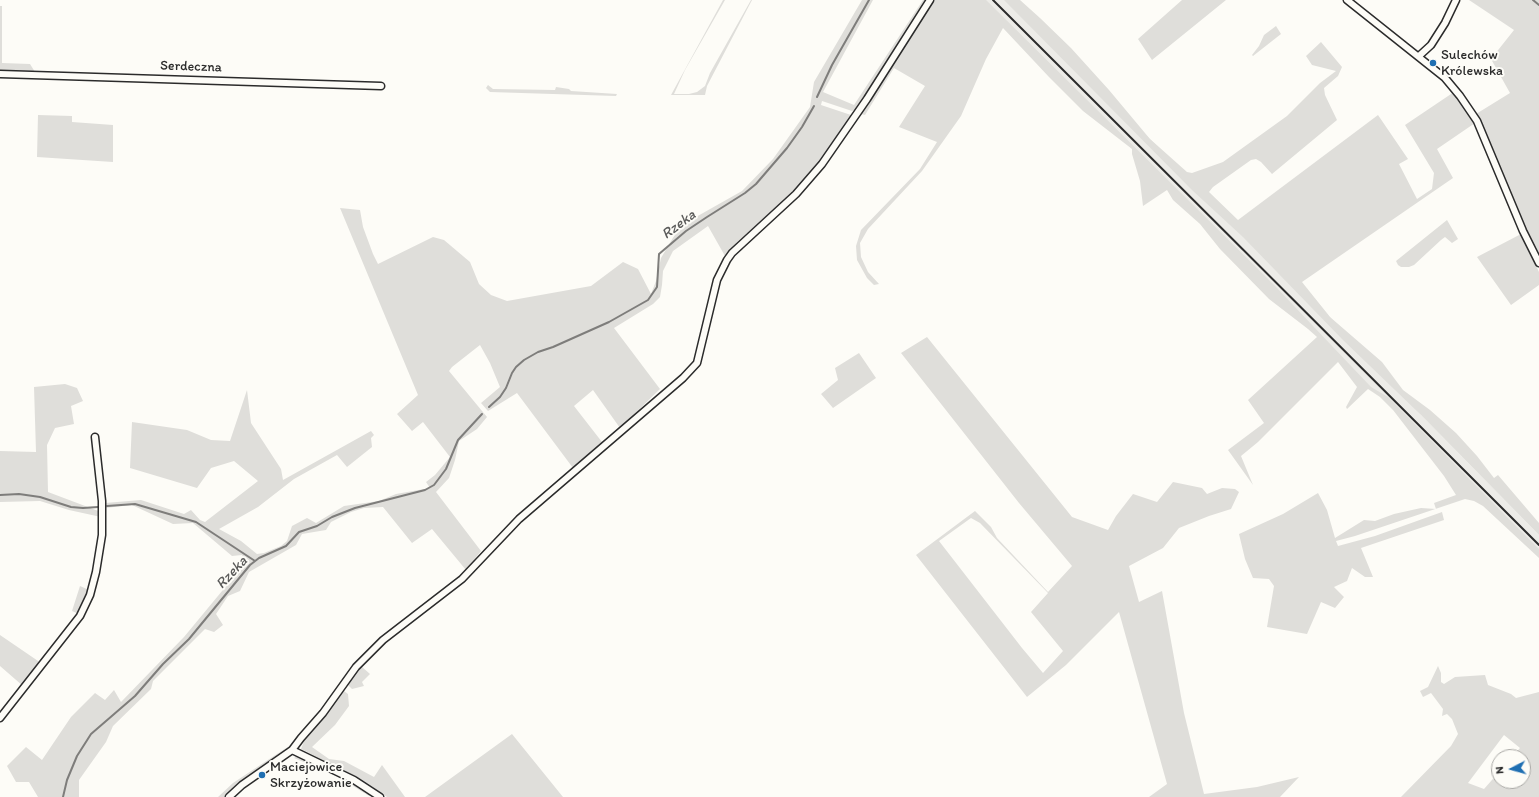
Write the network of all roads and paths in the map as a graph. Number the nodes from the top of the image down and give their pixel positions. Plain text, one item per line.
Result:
1 (1347, 0) edge
2 (1456, 0) edge
3 (929, 2) edge
4 (1419, 56) junction
5 (0, 74) edge
6 (381, 86) dead end
7 (1539, 263) edge
8 (95, 437) dead end
9 (0, 718) edge
10 (292, 750) junction
11 (229, 797) edge
12 (380, 797) edge

1 - 4 street
2 - 4 street
3 - 10 street
4 - 7 street
5 - 6 street, Serdeczna
8 - 9 street
10 - 11 street
10 - 12 street

